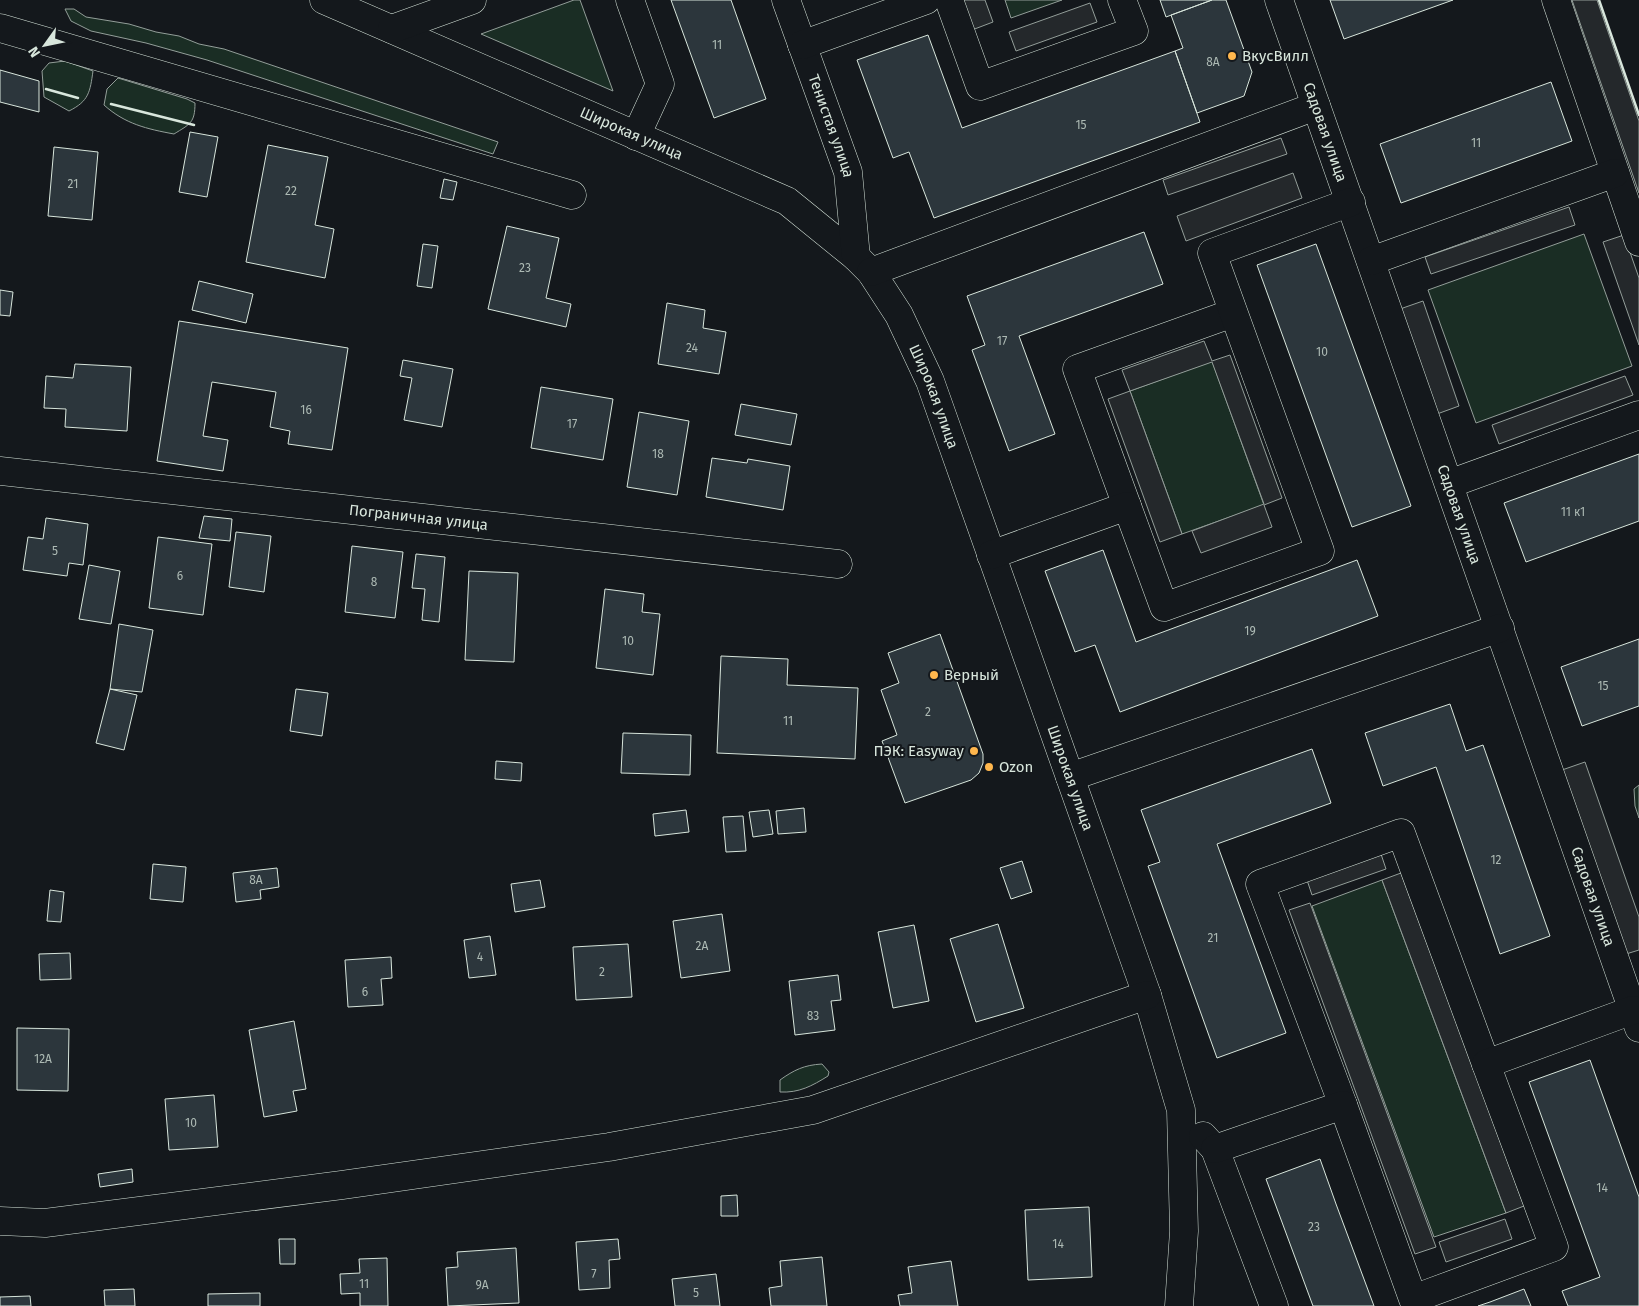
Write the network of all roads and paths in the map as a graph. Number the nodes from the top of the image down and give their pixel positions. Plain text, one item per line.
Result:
1 (324, 0) edge
2 (472, 0) edge
3 (630, 0) edge
4 (786, 0) edge
5 (926, 0) edge
6 (949, 0) edge
7 (1122, 0) edge
8 (1279, 0) edge
9 (1556, 0) edge
10 (0, 28) edge
11 (392, 29) junction
12 (802, 45) junction
13 (1316, 106) junction
14 (636, 136) junction
15 (1615, 173) junction
16 (572, 195) dead end
17 (1351, 202) junction
18 (1639, 242) edge
19 (1371, 261) junction
20 (864, 264) junction
21 (1233, 313) junction
22 (1639, 415) edge
23 (0, 470) edge
24 (1449, 484) junction
25 (1127, 506) junction
26 (992, 555) junction
27 (838, 564) dead end
28 (1500, 628) junction
29 (1070, 777) junction
30 (1147, 995) junction
31 (1636, 1019) edge
32 (1486, 1064) junction
33 (1343, 1104) junction
34 (1181, 1110) junction
35 (1215, 1149) junction
36 (0, 1221) edge
37 (1179, 1306) edge
38 (1274, 1306) edge

1 - 11 street, Широкая улица
2 - 11 street
3 - 14 street
4 - 12 street, Тенистая улица
5 - 12 street
6 - 7 street
8 - 13 street, Садовая улица
9 - 15 street
10 - 16 street
11 - 14 street, Широкая улица
12 - 20 street, Тенистая улица
13 - 17 street, Садовая улица
13 - 20 street
14 - 20 street, Широкая улица
15 - 18 street
15 - 19 street
17 - 19 street, Садовая улица
17 - 21 street
19 - 24 street, Садовая улица
20 - 26 street, Широкая улица
21 - 25 street
21 - 25 street
22 - 24 street
23 - 27 street, Пограничная улица
24 - 28 street, Садовая улица
25 - 26 street
26 - 29 street, Широкая улица
28 - 29 street
28 - 31 street, Садовая улица
29 - 30 street, Широкая улица
30 - 34 street, Широкая улица
30 - 36 street
31 - 32 street
32 - 33 street
32 - 33 street
33 - 35 street
34 - 35 street
34 - 37 street
35 - 38 street

